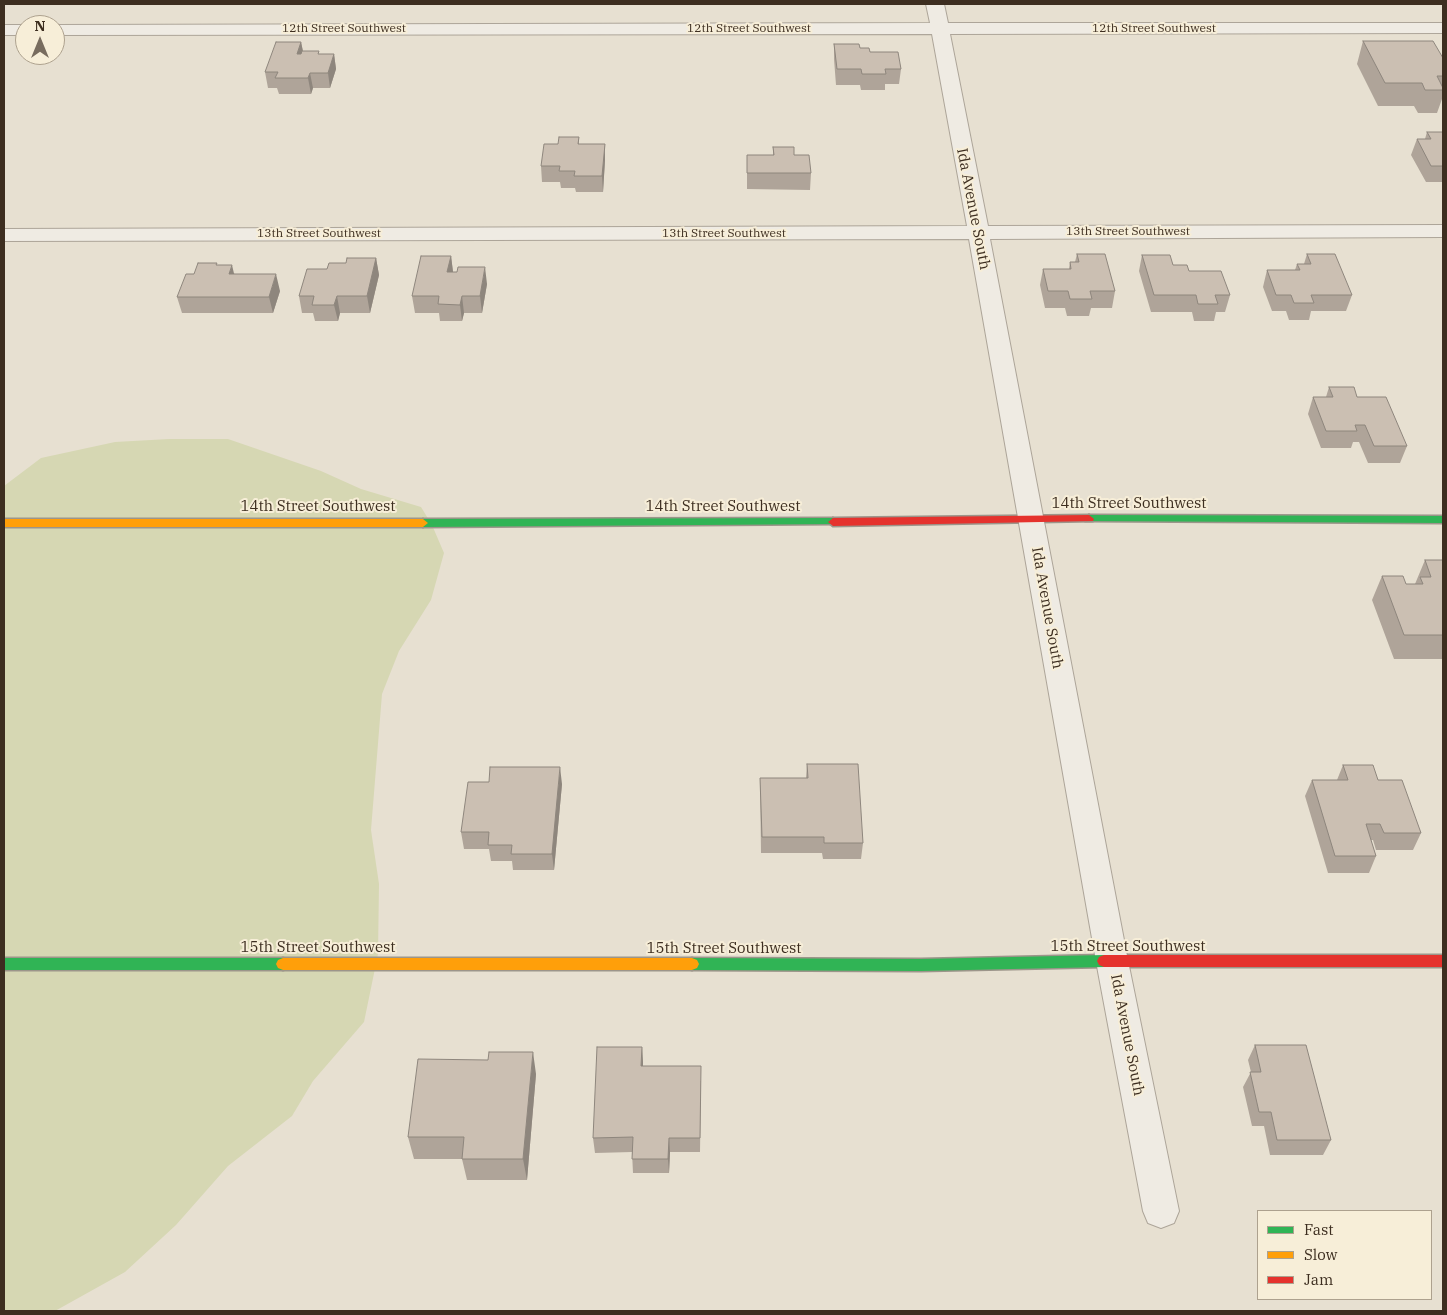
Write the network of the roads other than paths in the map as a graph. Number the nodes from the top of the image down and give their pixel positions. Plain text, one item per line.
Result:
1 (937, 16) edge
2 (1443, 28) edge
3 (65, 30) edge
4 (977, 232) junction
5 (1443, 232) edge
6 (4, 235) edge
7 (1030, 519) junction
8 (1443, 520) edge
9 (4, 523) edge
10 (1443, 961) edge
11 (1112, 962) junction
12 (4, 964) edge
13 (1161, 1211) dead end

1 - 2 street, 12th Street Southwest
1 - 3 street, 12th Street Southwest
1 - 4 street, Ida Avenue South
4 - 5 street, 13th Street Southwest
4 - 6 street, 13th Street Southwest
4 - 7 street, Ida Avenue South
7 - 8 street, 14th Street Southwest
7 - 9 street, 14th Street Southwest
7 - 11 street, Ida Avenue South
10 - 11 street, 15th Street Southwest
11 - 12 street, 15th Street Southwest
11 - 13 street, Ida Avenue South

